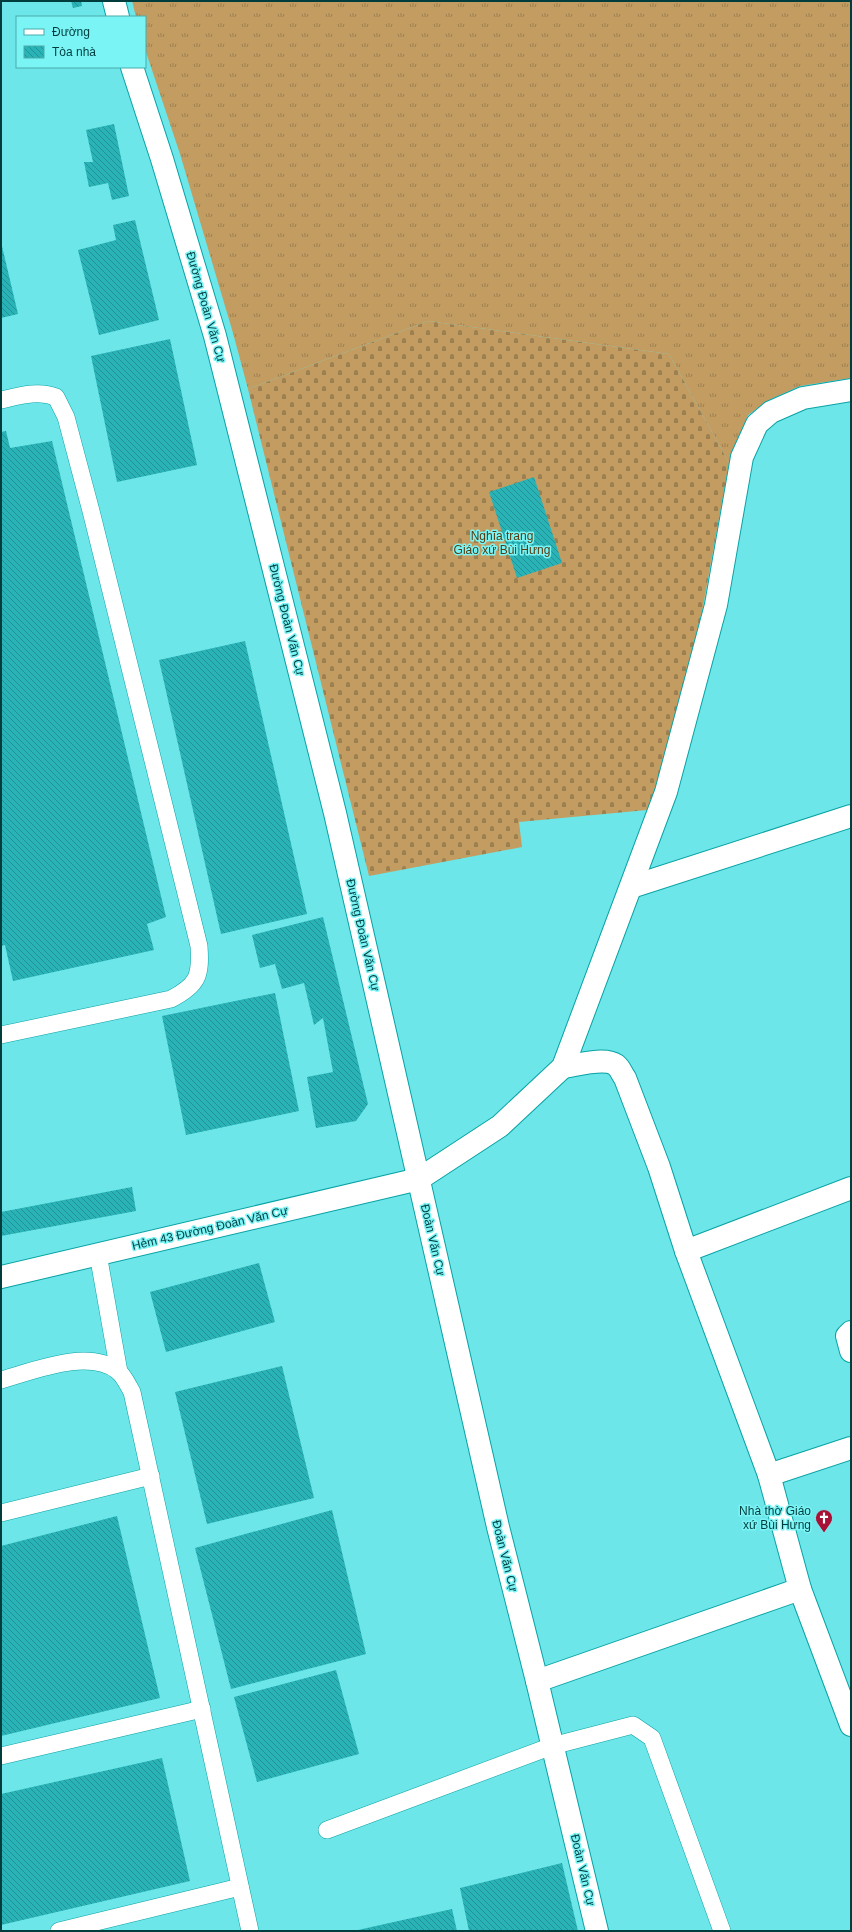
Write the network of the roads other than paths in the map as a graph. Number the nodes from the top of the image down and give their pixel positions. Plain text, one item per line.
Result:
1 (114, 1) edge
2 (118, 16) edge
3 (132, 68) edge
4 (851, 390) edge
5 (1, 400) edge
6 (851, 816) edge
7 (631, 887) junction
8 (1, 1035) edge
9 (564, 1067) junction
10 (419, 1179) junction
11 (851, 1188) edge
12 (686, 1251) junction
13 (98, 1254) junction
14 (1, 1278) edge
15 (851, 1332) edge
16 (851, 1351) edge
17 (119, 1372) junction
18 (1, 1380) edge
19 (851, 1448) edge
20 (769, 1475) junction
21 (151, 1476) junction
22 (1, 1513) edge
23 (800, 1589) junction
24 (537, 1681) junction
25 (202, 1710) junction
26 (851, 1725) edge
27 (552, 1746) junction
28 (1, 1756) edge
29 (327, 1830) dead end
30 (240, 1887) junction
31 (59, 1931) edge
32 (250, 1931) edge
33 (597, 1931) edge
34 (722, 1931) edge

1 - 2 street
3 - 10 street, Đường Đoàn Văn Cự
4 - 7 street
5 - 8 lane
6 - 7 street
7 - 9 street
9 - 10 street
9 - 12 street
10 - 13 street, Hẻm 43 Đường Đoàn Văn Cự
10 - 24 street, Đoàn Văn Cự
11 - 12 street
12 - 20 street
13 - 14 street, Hẻm 43 Đường Đoàn Văn Cự
13 - 17 lane
15 - 16 street
17 - 18 lane
17 - 21 lane
19 - 20 street
20 - 23 street
21 - 22 lane
21 - 25 lane
23 - 24 street
23 - 26 street
24 - 27 street, Đoàn Văn Cự
25 - 28 lane
25 - 30 lane
27 - 29 lane
27 - 33 street, Đoàn Văn Cự
27 - 34 lane
30 - 31 lane
30 - 32 lane

